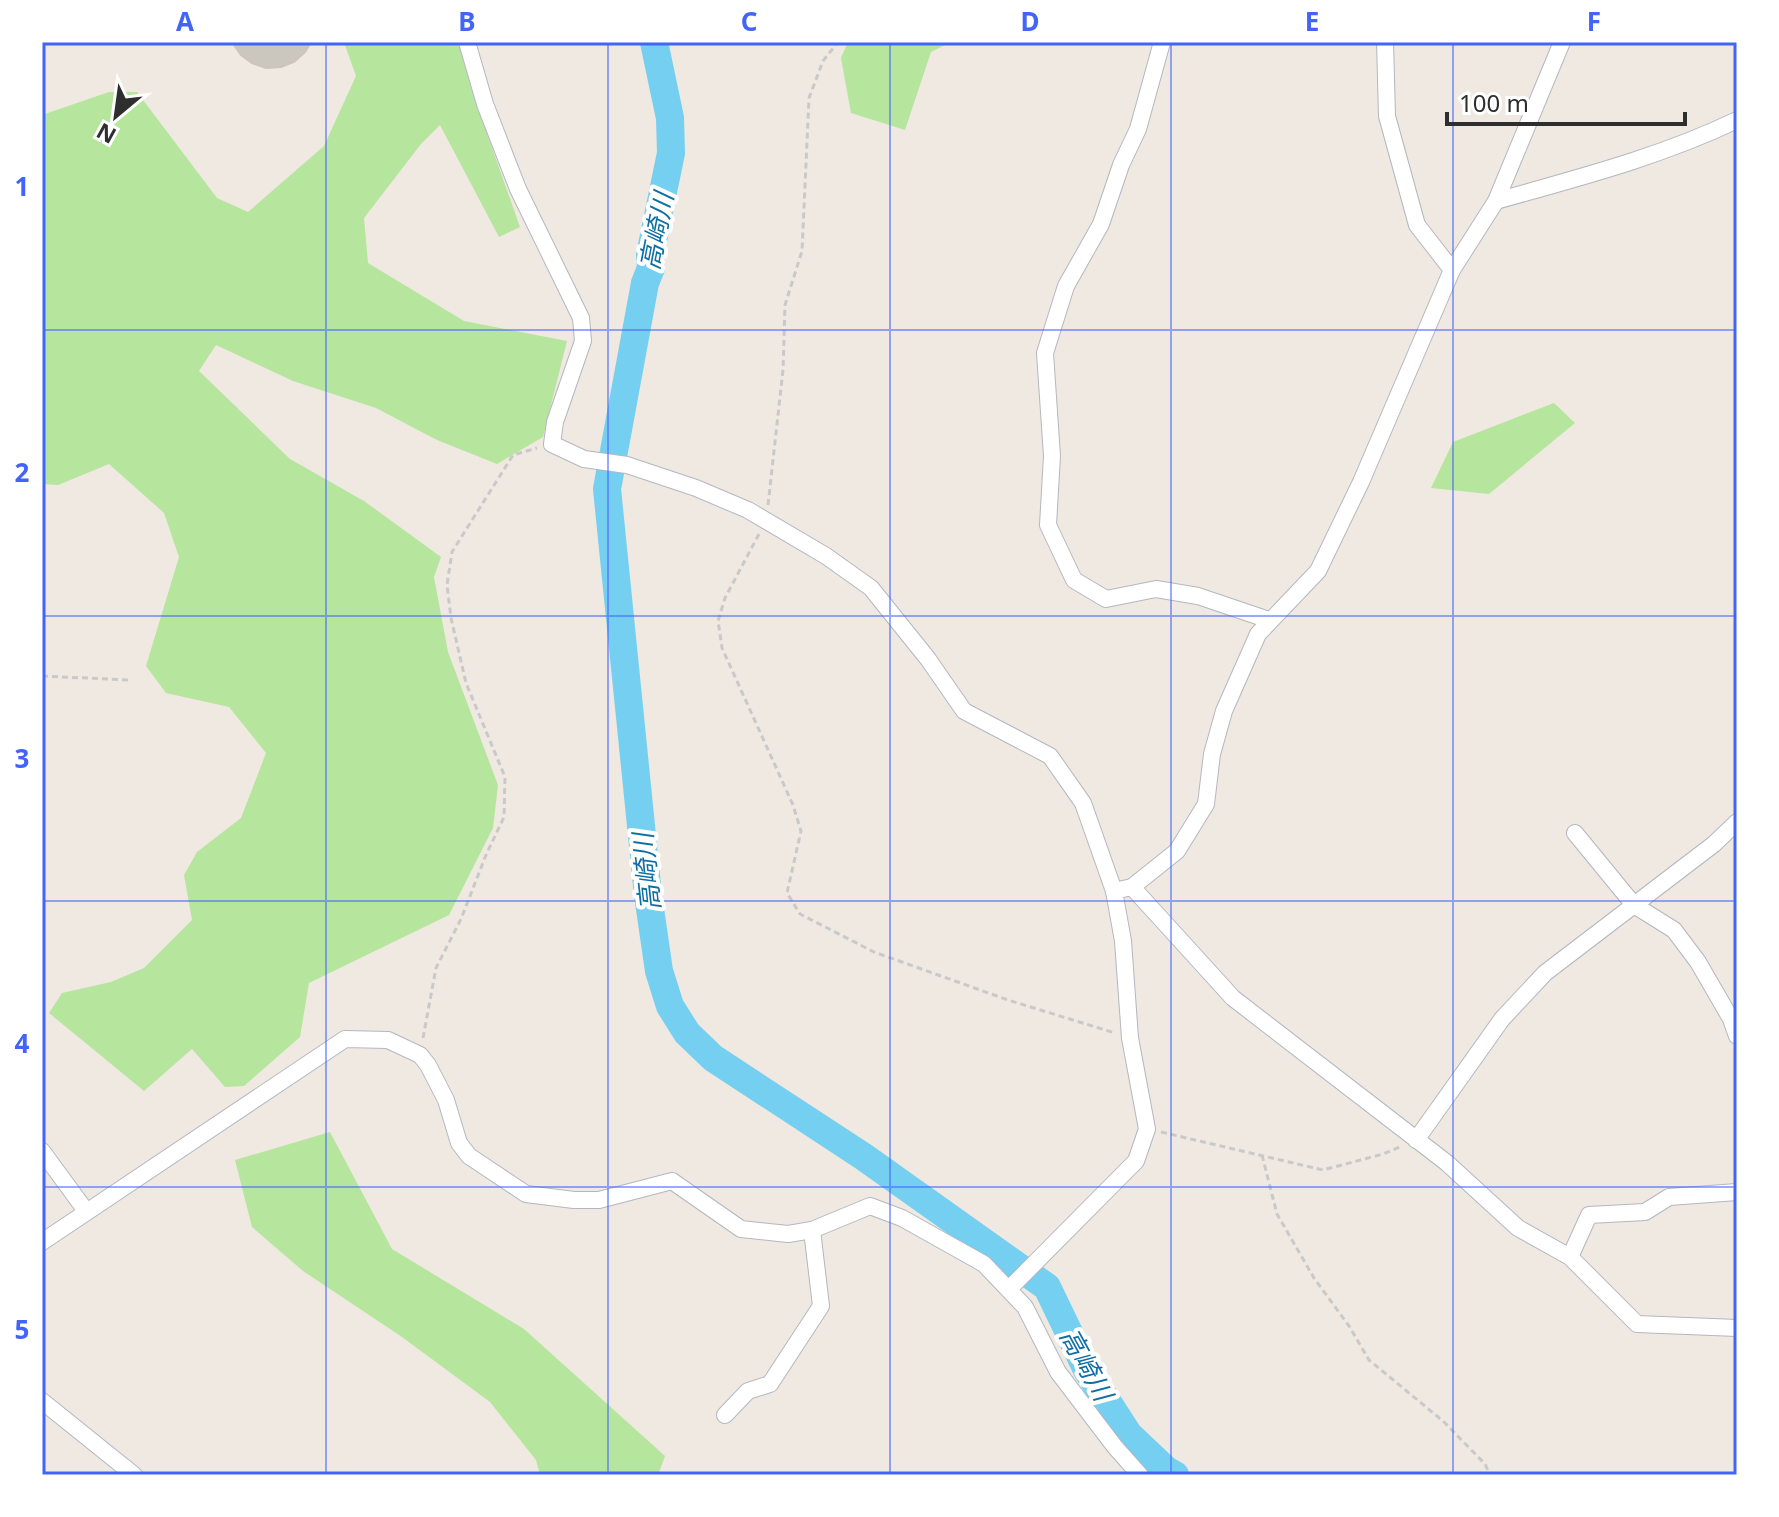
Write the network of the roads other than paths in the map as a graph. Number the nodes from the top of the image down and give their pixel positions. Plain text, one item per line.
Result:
1 (467, 42) edge
2 (1162, 42) edge
3 (1385, 42) edge
4 (1562, 42) edge
5 (1737, 120) edge
6 (1496, 201) junction
7 (1452, 270) junction
8 (1269, 620) junction
9 (1737, 822) edge
10 (1575, 833) dead end
11 (1132, 887) junction
12 (1114, 891) junction
13 (1634, 905) junction
14 (1737, 1036) edge
15 (1416, 1140) junction
16 (42, 1151) edge
17 (1737, 1192) edge
18 (86, 1211) junction
19 (812, 1230) junction
20 (42, 1242) edge
21 (1570, 1257) junction
22 (1009, 1289) junction
23 (1737, 1328) edge
24 (42, 1401) edge
25 (725, 1415) dead end
26 (134, 1475) edge
27 (1140, 1475) edge

1 - 12 street
2 - 8 street
3 - 7 street
4 - 6 street
5 - 6 street
6 - 7 street
7 - 8 street
8 - 11 street
9 - 13 street
10 - 13 street
11 - 12 street
11 - 15 street
12 - 22 street
13 - 14 street
13 - 15 street
15 - 21 street
16 - 18 street
17 - 21 street
18 - 19 street
18 - 20 street
19 - 22 street
19 - 25 street
21 - 23 street
22 - 27 street
24 - 26 street

